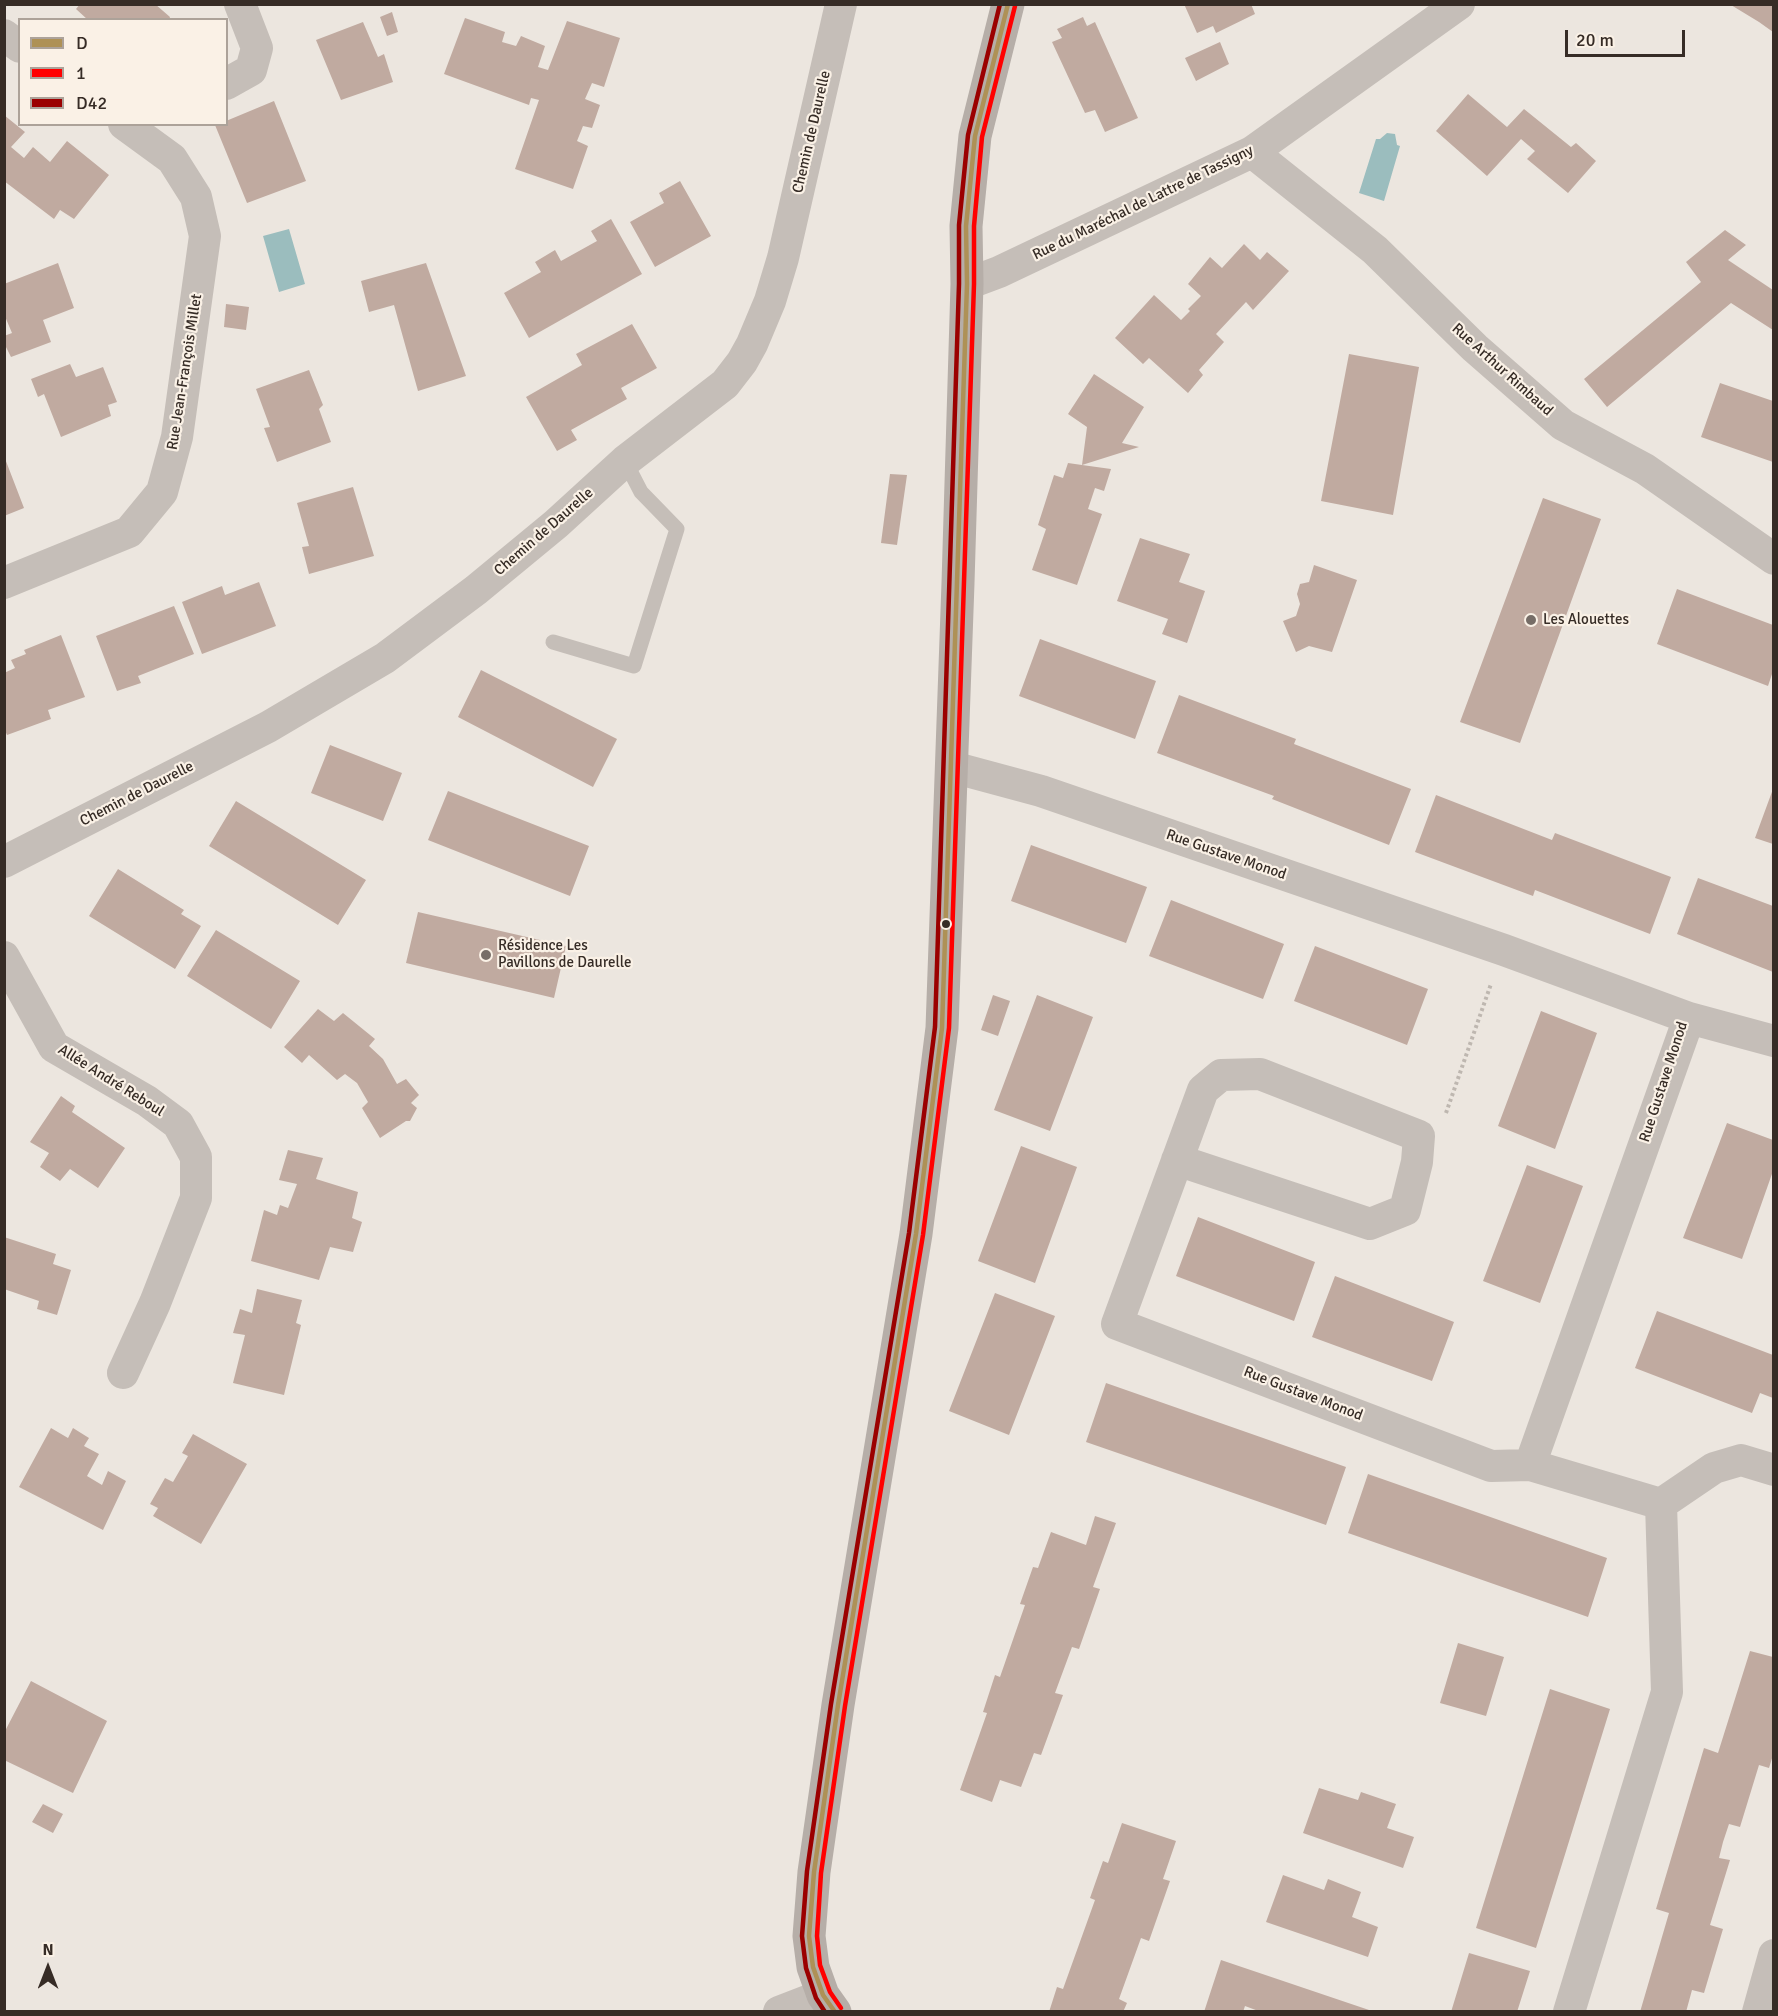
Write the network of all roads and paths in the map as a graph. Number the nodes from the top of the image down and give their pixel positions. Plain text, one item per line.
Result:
1 (240, 4) edge
2 (841, 4) edge
3 (1008, 4) edge
4 (1459, 4) edge
5 (4, 35) edge
6 (18, 45) edge
7 (228, 83) edge
8 (131, 126) edge
9 (1252, 152) junction
10 (967, 284) junction
11 (625, 461) junction
12 (1773, 559) edge
13 (4, 583) edge
14 (553, 642) dead end
15 (952, 767) junction
16 (4, 862) edge
17 (1504, 950) junction
18 (4, 957) edge
19 (1689, 1018) junction
20 (1773, 1041) edge
21 (1419, 1136) junction
22 (1177, 1160) junction
23 (123, 1373) dead end
24 (1530, 1465) junction
25 (1773, 1470) edge
26 (1661, 1504) junction
27 (1773, 1955) edge
28 (829, 2003) edge
29 (779, 2012) edge
30 (1569, 2012) edge
31 (1758, 2012) edge

1 - 7 street
2 - 11 street, Chemin de Daurelle
3 - 10 street
4 - 9 street, Rue du Maréchal de Lattre de Tassigny
5 - 6 street
8 - 13 street, Rue Jean-François Millet
9 - 10 street, Rue du Maréchal de Lattre de Tassigny
9 - 12 street, Rue Arthur Rimbaud
10 - 15 street
11 - 14 lane
11 - 16 street, Chemin de Daurelle
15 - 17 street, Rue Gustave Monod
15 - 28 street
17 - 19 street, Rue Gustave Monod
17 - 21 path
18 - 23 street, Allée André Reboul
19 - 20 street
19 - 24 street, Rue Gustave Monod
21 - 22 street
21 - 22 street
22 - 24 street, Rue Gustave Monod
24 - 26 street
25 - 26 street
26 - 30 street
27 - 31 street
28 - 29 street

